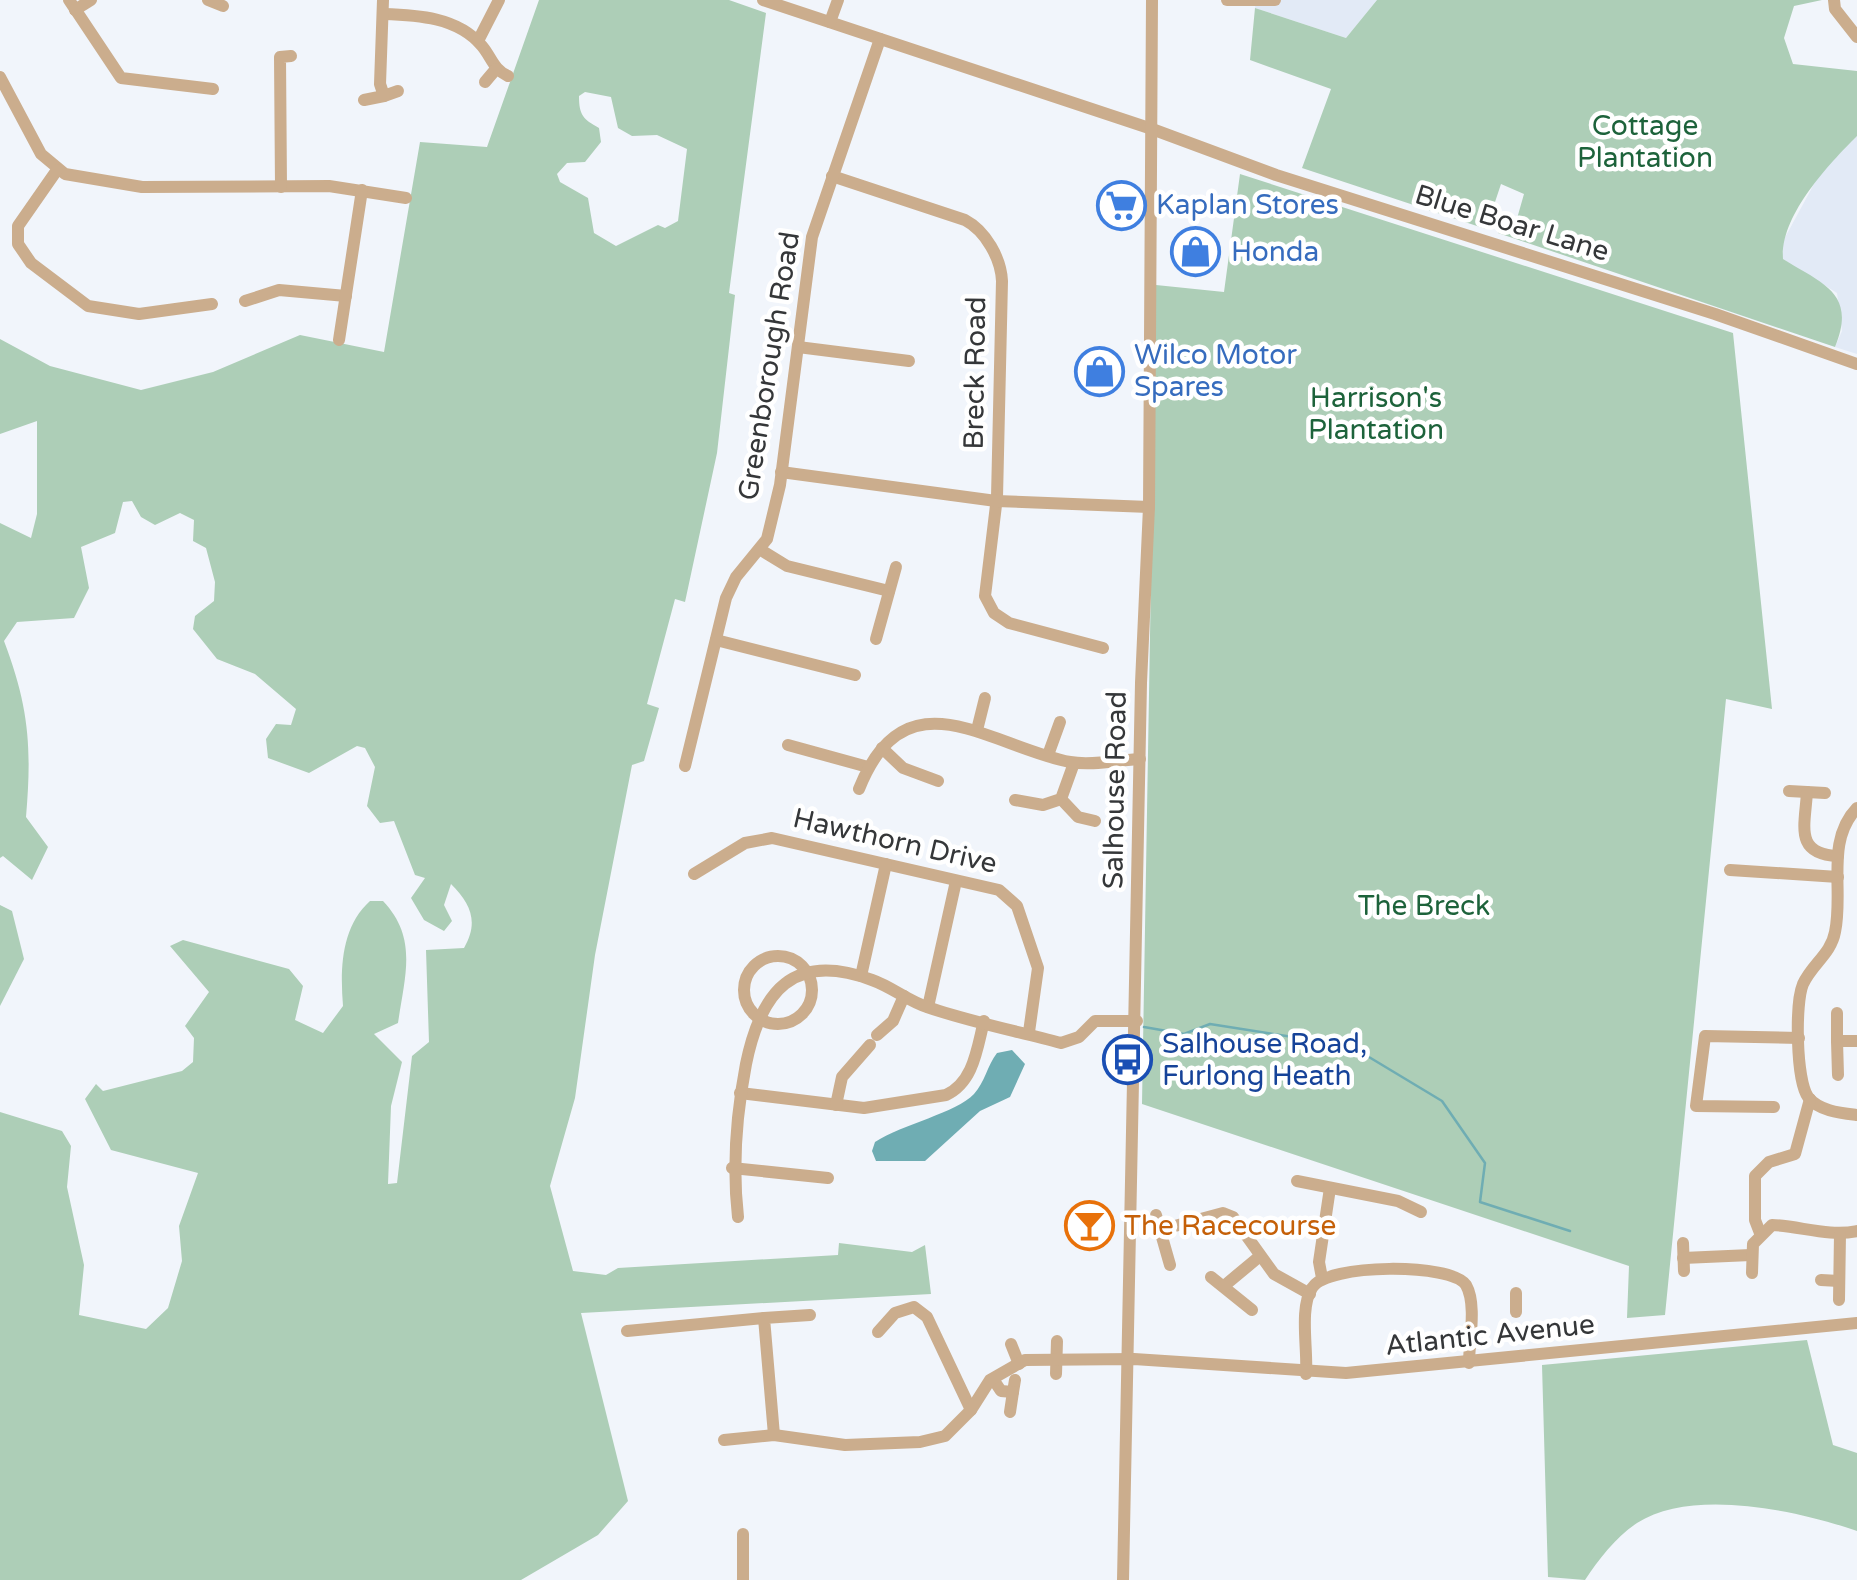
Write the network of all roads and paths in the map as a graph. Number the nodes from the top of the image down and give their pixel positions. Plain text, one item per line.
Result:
1 (92, 0) edge
2 (499, 0) edge
3 (763, 0) edge
4 (838, 0) edge
5 (1152, 0) edge
6 (1227, 0) edge
7 (1275, 0) edge
8 (1834, 0) edge
9 (72, 5) edge
10 (383, 7) edge
11 (830, 22) junction
12 (1857, 37) edge
13 (880, 39) junction
14 (478, 41) junction
15 (280, 57) dead end
16 (0, 77) edge
17 (485, 82) dead end
18 (205, 84) dead end
19 (398, 91) dead end
20 (384, 96) junction
21 (364, 100) dead end
22 (1152, 129) junction
23 (57, 170) junction
24 (832, 176) junction
25 (281, 187) junction
26 (362, 190) junction
27 (406, 198) dead end
28 (346, 296) junction
29 (244, 301) dead end
30 (212, 304) dead end
31 (338, 340) dead end
32 (798, 348) junction
33 (909, 362) dead end
34 (1857, 364) edge
35 (781, 472) junction
36 (996, 501) junction
37 (1148, 507) junction
38 (761, 550) junction
39 (896, 566) dead end
40 (889, 591) junction
41 (876, 639) dead end
42 (716, 640) junction
43 (1094, 641) dead end
44 (856, 675) dead end
45 (985, 698) dead end
46 (1060, 722) dead end
47 (977, 730) junction
48 (788, 745) dead end
49 (882, 748) junction
50 (1048, 754) junction
51 (692, 758) dead end
52 (1140, 759) junction
53 (1074, 763) junction
54 (938, 781) dead end
55 (1789, 790) dead end
56 (1807, 792) junction
57 (1824, 793) dead end
58 (1061, 799) junction
59 (1015, 800) dead end
60 (1857, 808) edge
61 (1095, 821) dead end
62 (1838, 856) junction
63 (886, 864) junction
64 (1730, 870) dead end
65 (694, 874) dead end
66 (1838, 877) junction
67 (956, 880) junction
68 (808, 972) junction
69 (860, 976) junction
70 (904, 996) junction
71 (928, 1007) junction
72 (1837, 1013) dead end
73 (758, 1018) junction
74 (984, 1021) junction
75 (1137, 1021) junction
76 (1030, 1032) junction
77 (1800, 1038) junction
78 (1837, 1041) junction
79 (1857, 1041) edge
80 (1838, 1075) dead end
81 (740, 1093) junction
82 (1810, 1099) junction
83 (836, 1105) junction
84 (1774, 1107) dead end
85 (1857, 1114) edge
86 (732, 1168) junction
87 (828, 1178) dead end
88 (1296, 1181) dead end
89 (1330, 1188) junction
90 (1421, 1212) dead end
91 (1156, 1216) dead end
92 (738, 1217) dead end
93 (1160, 1230) junction
94 (1857, 1231) edge
95 (1760, 1234) junction
96 (1840, 1234) junction
97 (1683, 1243) dead end
98 (1751, 1254) junction
99 (1260, 1256) junction
100 (1170, 1265) dead end
101 (1752, 1274) dead end
102 (1211, 1277) dead end
103 (1322, 1278) junction
104 (1821, 1280) dead end
105 (1839, 1281) junction
106 (1224, 1286) junction
107 (1516, 1293) dead end
108 (1310, 1294) junction
109 (1839, 1300) dead end
110 (1252, 1310) dead end
111 (1516, 1312) dead end
112 (810, 1314) dead end
113 (764, 1318) junction
114 (1857, 1323) edge
115 (627, 1332) dead end
116 (878, 1332) dead end
117 (1056, 1341) dead end
118 (1011, 1344) dead end
119 (1128, 1359) junction
120 (1469, 1363) junction
121 (1019, 1364) junction
122 (1056, 1367) junction
123 (1306, 1374) junction
124 (993, 1379) junction
125 (971, 1410) junction
126 (1010, 1412) dead end
127 (774, 1434) junction
128 (724, 1440) dead end
129 (743, 1534) dead end
130 (743, 1580) edge
131 (1123, 1580) edge

1 - 9 street
2 - 14 street
3 - 11 street, Blue Boar Lane
4 - 11 street
5 - 22 street, Salhouse Road
6 - 7 street
8 - 12 street
9 - 18 street
10 - 14 street
10 - 20 street
11 - 13 street, Blue Boar Lane
13 - 22 street, Blue Boar Lane
13 - 24 street, Greenborough Road
14 - 17 street
15 - 25 street
16 - 23 street
19 - 20 street
20 - 21 street
22 - 34 street, Blue Boar Lane
22 - 37 street, Salhouse Road
23 - 25 street
23 - 30 street
24 - 32 street, Greenborough Road
24 - 36 street, Breck Road
25 - 26 street
26 - 27 street
26 - 28 street
28 - 29 street
28 - 31 street
32 - 33 street
32 - 35 street, Greenborough Road
35 - 36 street
35 - 38 street, Greenborough Road
36 - 37 street
36 - 43 street, Breck Road
37 - 52 street, Salhouse Road
38 - 40 street
38 - 42 street, Greenborough Road
39 - 40 street
40 - 41 street
42 - 44 street
42 - 51 street, Greenborough Road
45 - 47 street
46 - 50 street
47 - 49 street
47 - 50 street
48 - 49 street
49 - 54 street
50 - 53 street
52 - 53 street
52 - 75 street, Salhouse Road
53 - 58 street
55 - 56 street
56 - 57 street
56 - 62 street
58 - 59 street
58 - 61 street
60 - 62 street
62 - 66 street
63 - 65 street, Hawthorn Drive
63 - 67 street, Hawthorn Drive
63 - 69 street
64 - 66 street
66 - 77 street
67 - 71 street
67 - 76 street, Hawthorn Drive
68 - 69 street
68 - 73 street
68 - 73 street
68 - 73 street
69 - 70 street
70 - 71 street
70 - 83 street
71 - 74 street
72 - 78 street
73 - 81 street
74 - 76 street
74 - 83 street
75 - 76 street
75 - 119 street, Salhouse Road
77 - 82 street
77 - 84 street
78 - 79 street
78 - 80 street
81 - 83 street
81 - 86 street
82 - 85 street
82 - 95 street
86 - 87 street
86 - 92 street
88 - 89 street
89 - 90 street
89 - 103 street
91 - 93 street
93 - 99 street
93 - 100 street
94 - 96 street
95 - 96 street
95 - 98 street
96 - 105 street
97 - 98 street
98 - 101 street
99 - 106 street
99 - 108 street
102 - 106 street
103 - 108 street
103 - 120 street
104 - 105 street
105 - 109 street
106 - 110 street
107 - 111 street
108 - 123 street
112 - 113 street
113 - 115 street
113 - 127 street
114 - 120 street, Atlantic Avenue
116 - 125 street
117 - 122 street
118 - 121 street
119 - 122 street, Atlantic Avenue
119 - 123 street, Atlantic Avenue
119 - 131 street, Salhouse Road
120 - 123 street, Atlantic Avenue
121 - 122 street, Atlantic Avenue
121 - 124 street
124 - 125 street
124 - 126 street
125 - 127 street
127 - 128 street
129 - 130 street

